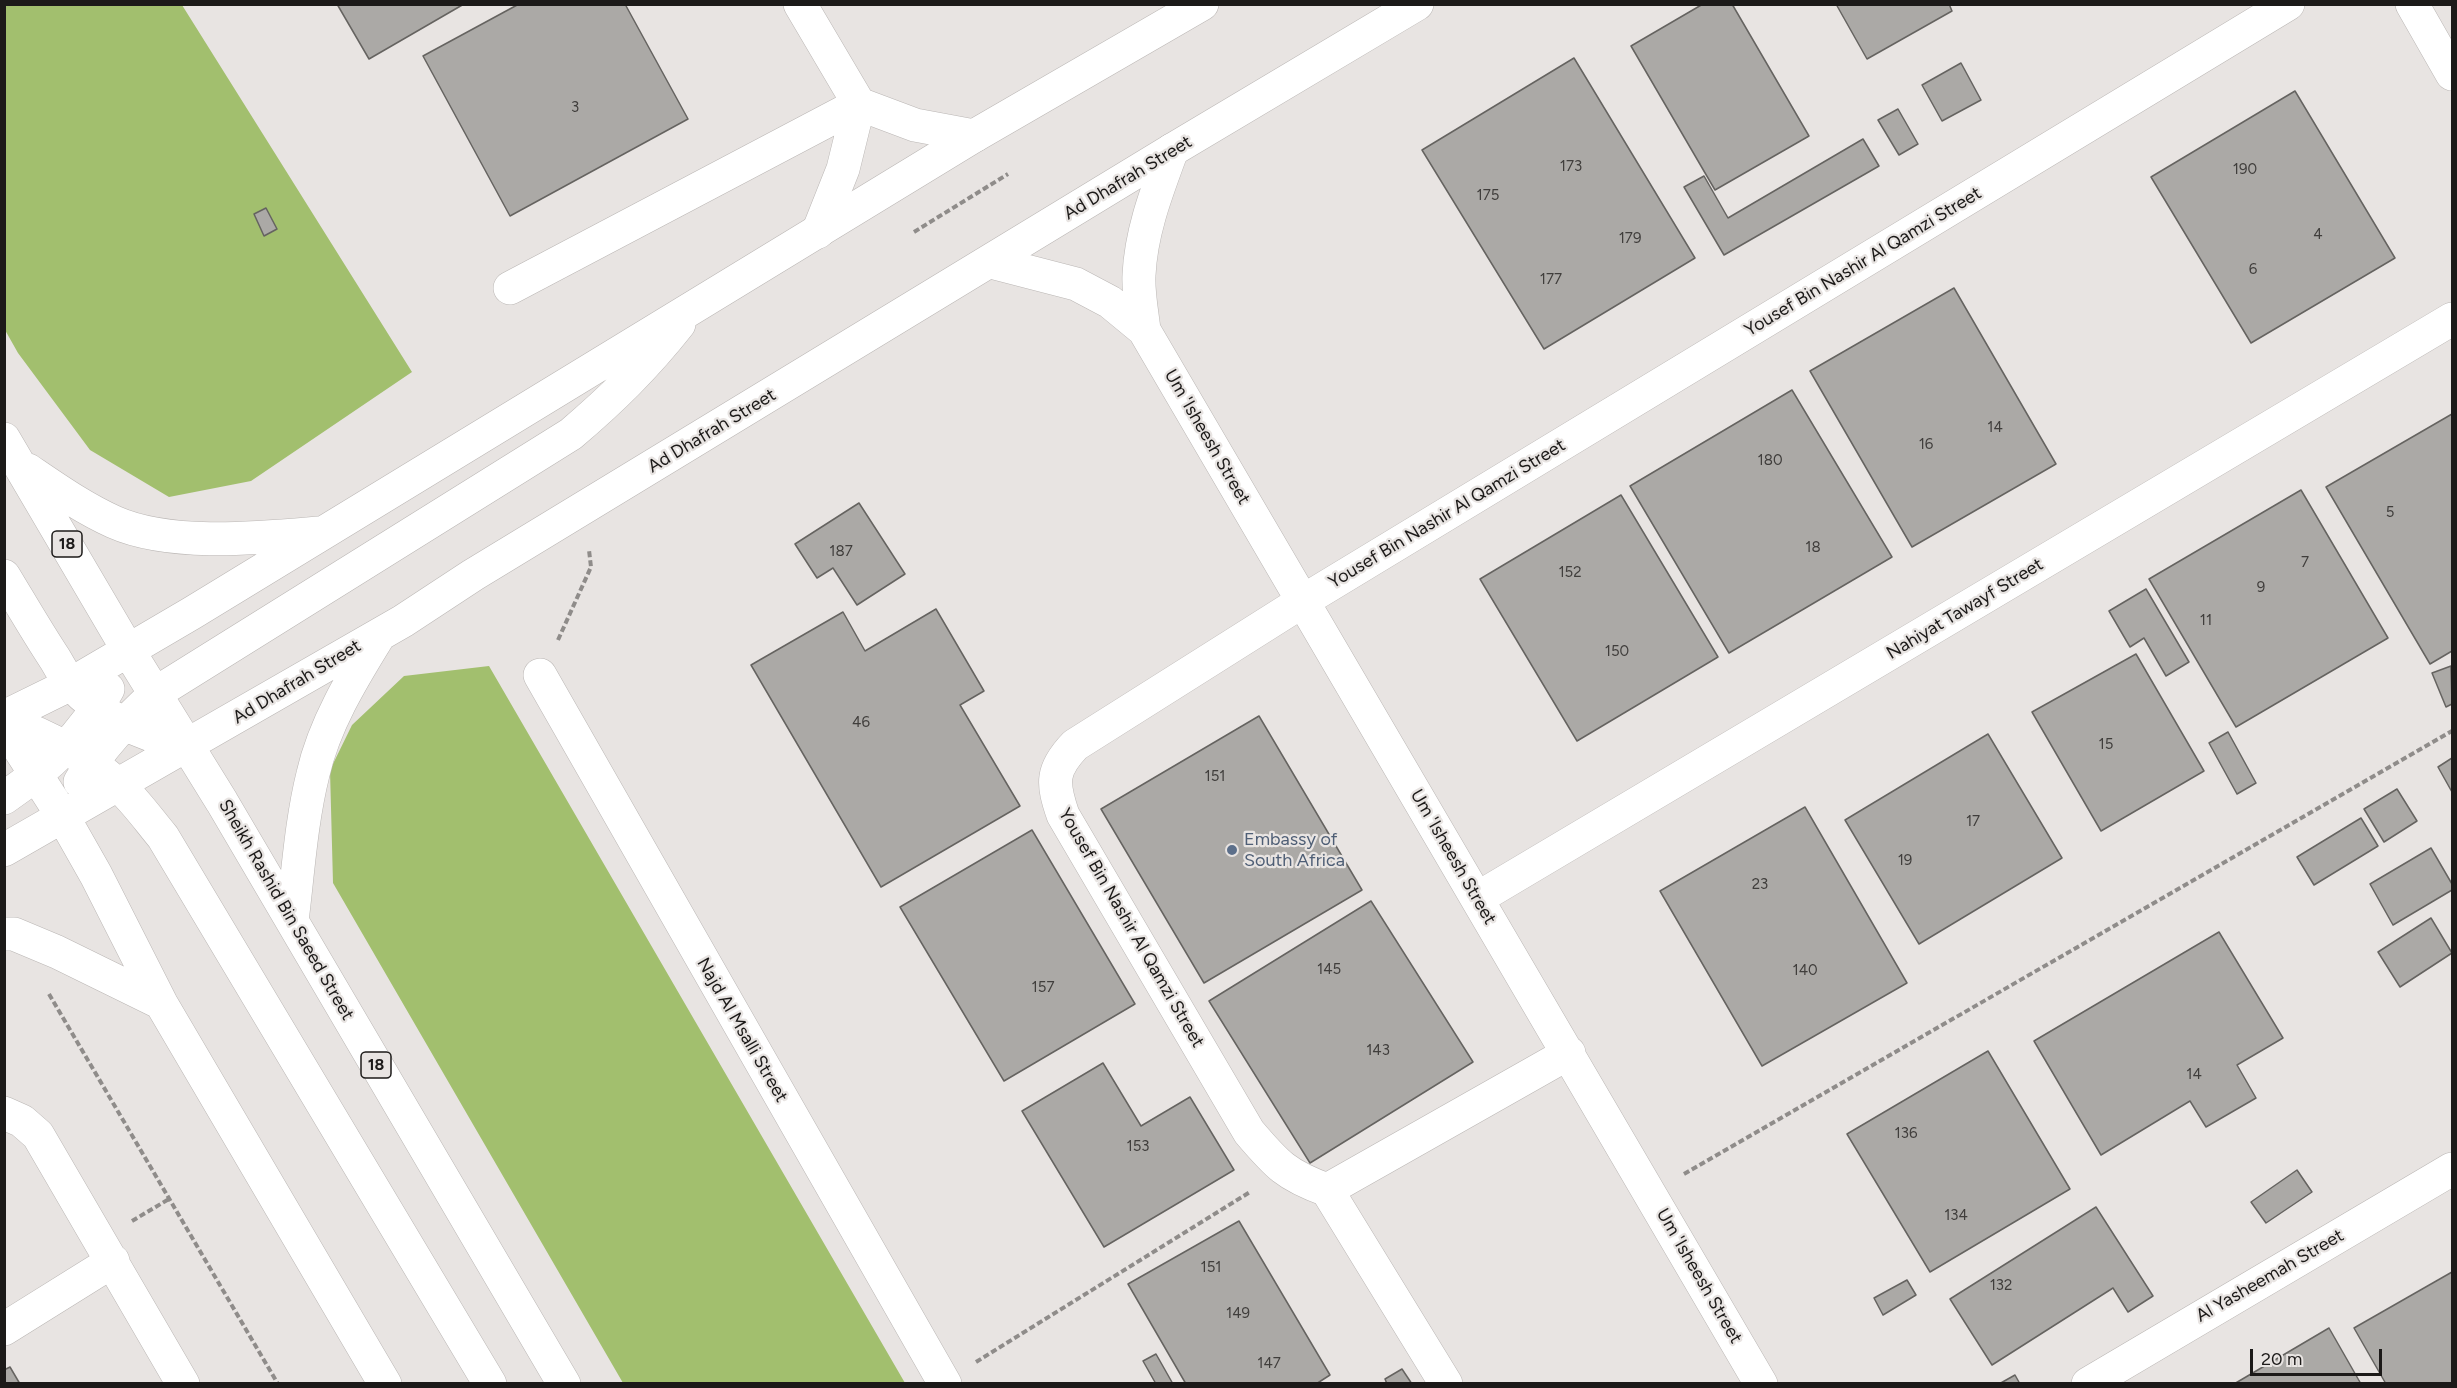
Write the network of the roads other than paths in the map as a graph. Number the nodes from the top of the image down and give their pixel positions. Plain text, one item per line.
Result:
1 (800, 4) edge
2 (1202, 4) edge
3 (1417, 4) edge
4 (2288, 4) edge
5 (2412, 4) edge
6 (2452, 74) edge
7 (859, 104) junction
8 (974, 136) junction
9 (1172, 150) junction
10 (818, 231) junction
11 (991, 262) junction
12 (510, 288) dead end
13 (693, 306) junction
14 (2452, 319) edge
15 (1144, 330) junction
16 (12, 451) edge
17 (327, 532) junction
18 (4, 576) edge
19 (1303, 600) junction
20 (380, 633) junction
21 (128, 650) junction
22 (540, 675) road end
23 (71, 684) junction
24 (156, 693) junction
25 (110, 716) junction
26 (4, 718) edge
27 (4, 725) edge
28 (188, 746) junction
29 (79, 756) junction
30 (37, 775) junction
31 (118, 784) junction
32 (4, 798) edge
33 (62, 815) junction
34 (4, 850) edge
35 (1478, 898) junction
36 (292, 921) junction
37 (4, 934) edge
38 (161, 1003) junction
39 (1569, 1053) junction
40 (4, 1113) edge
41 (2452, 1170) edge
42 (1313, 1185) junction
43 (113, 1261) junction
44 (4, 1329) edge
45 (183, 1383) edge
46 (385, 1383) edge
47 (490, 1383) edge
48 (564, 1383) edge
49 (944, 1383) edge
50 (1446, 1383) edge
51 (1761, 1383) edge
52 (2088, 1383) edge

1 - 7 main road
2 - 8 main road
3 - 9 main road, Ad Dhafrah Street
4 - 19 main road, Yousef Bin Nashir Al Qamzi Street
5 - 6 main road
7 - 8 main road
7 - 10 main road
7 - 12 main road
8 - 10 main road
9 - 11 main road, Ad Dhafrah Street
9 - 15 main road, Um 'Isheesh Street
10 - 13 main road
11 - 15 main road, Um 'Isheesh Street
11 - 20 main road, Ad Dhafrah Street
13 - 17 main road
13 - 24 main road
14 - 35 main road, Nahiyat Tawayf Street
15 - 19 main road, Um 'Isheesh Street
16 - 17 main road
16 - 21 main road, Sheikh Rashid Bin Saeed Street / 18
17 - 21 main road
18 - 23 main road
19 - 35 main road, Um 'Isheesh Street
19 - 42 main road, Yousef Bin Nashir Al Qamzi Street
20 - 28 main road, Ad Dhafrah Street
20 - 36 main road
21 - 23 main road
21 - 24 main road, Sheikh Rashid Bin Saeed Street / 18
21 - 25 main road
22 - 49 main road, Najd Al Msalli Street
23 - 25 main road
23 - 26 main road
24 - 25 main road
24 - 28 main road, Sheikh Rashid Bin Saeed Street / 18
25 - 28 main road
25 - 29 main road
26 - 29 main road
27 - 30 main road
28 - 31 main road, Ad Dhafrah Street
28 - 36 main road, Sheikh Rashid Bin Saeed Street / 18
29 - 30 main road
29 - 31 main road
29 - 33 main road
30 - 32 main road
30 - 33 main road
31 - 33 main road, Ad Dhafrah Street
31 - 47 main road
33 - 34 main road, Ad Dhafrah Street
33 - 38 main road
35 - 39 main road, Um 'Isheesh Street
36 - 48 main road, Sheikh Rashid Bin Saeed Street / 18
37 - 38 main road
38 - 46 main road
39 - 42 main road
39 - 51 main road, Um 'Isheesh Street
40 - 43 main road
41 - 52 main road, Al Yasheemah Street
42 - 50 main road, Yousef Bin Nashir Al Qamzi Street
43 - 44 main road
43 - 45 main road

